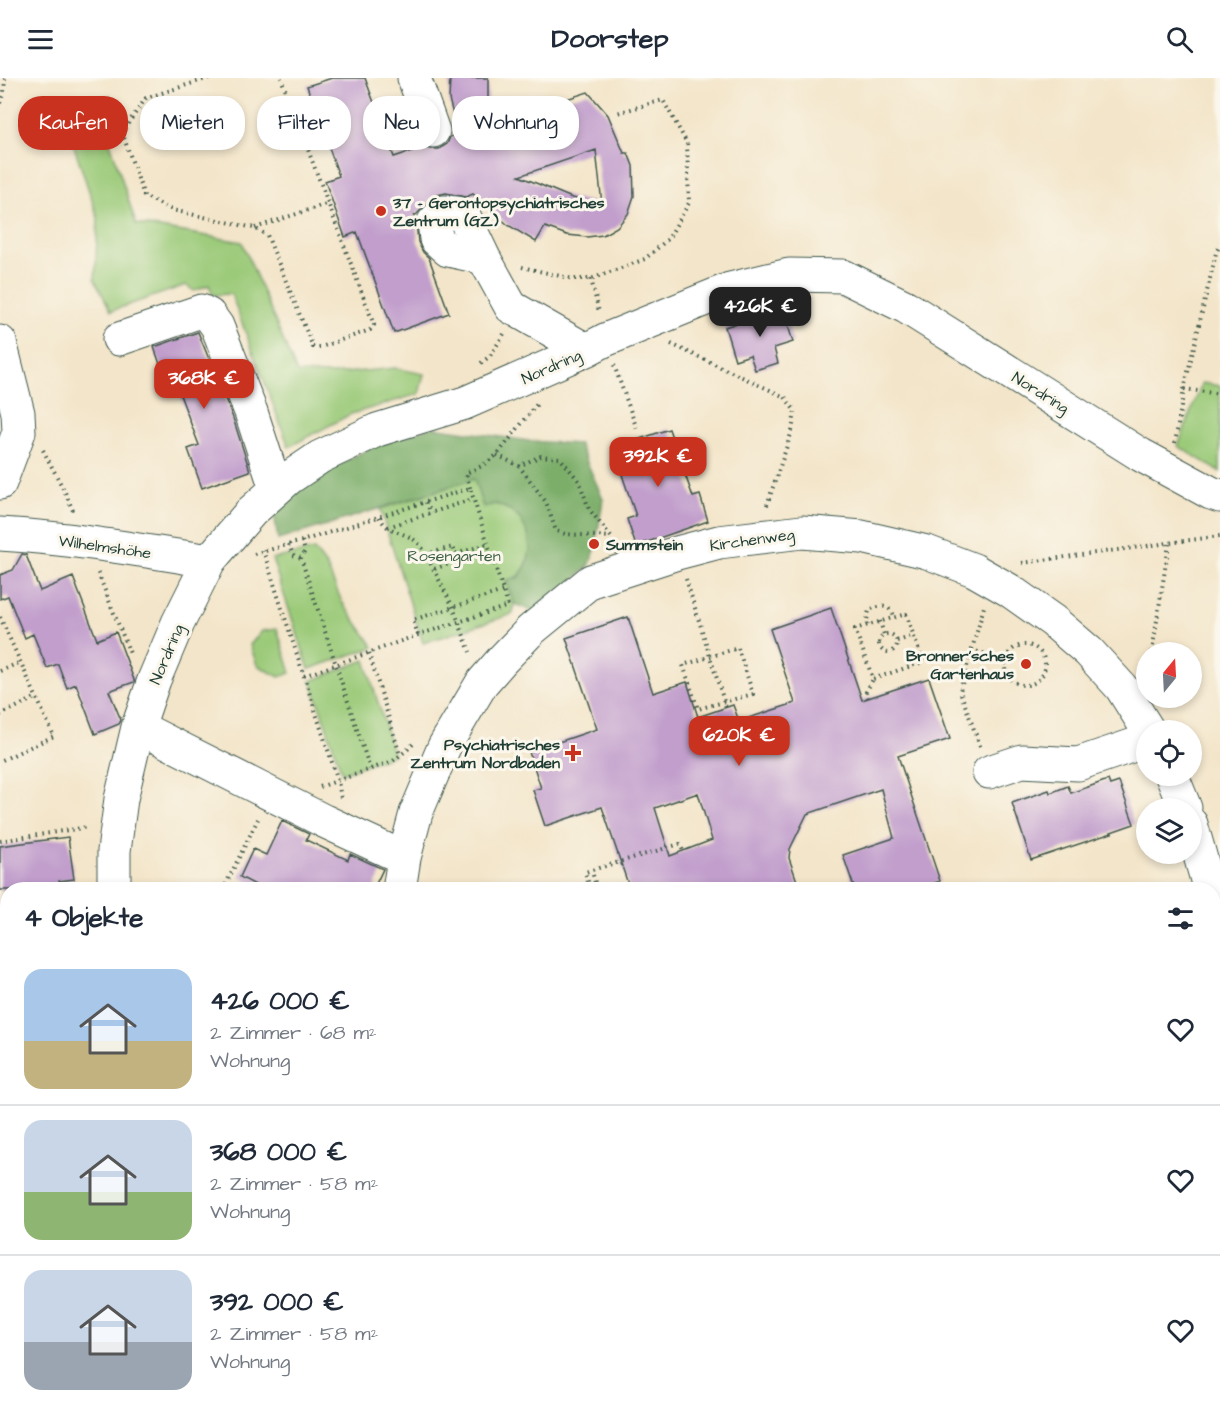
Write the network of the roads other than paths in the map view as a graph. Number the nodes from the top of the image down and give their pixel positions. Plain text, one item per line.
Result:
1 (414, 78) edge
2 (420, 96) edge
3 (484, 258) road end
4 (119, 339) dead end
5 (0, 342) edge
6 (596, 345) junction
7 (0, 483) edge
8 (276, 489) junction
9 (1220, 496) edge
10 (0, 534) edge
11 (209, 561) junction
12 (1142, 720) edge
13 (138, 727) junction
14 (1136, 744) edge
15 (989, 772) road end
16 (404, 858) junction
17 (1202, 862) edge
18 (114, 882) edge
19 (400, 882) edge
20 (1207, 882) edge

1 - 2 street
3 - 6 street
4 - 8 street
5 - 7 street
6 - 8 street, Nordring
6 - 9 street, Nordring
8 - 11 street, Nordring
10 - 11 street, Wilhelmshöhe
11 - 13 street, Nordring
12 - 16 street, Kirchenweg
13 - 16 street
13 - 18 street, Nordring
14 - 15 street
16 - 19 street, Kirchenweg
17 - 20 street

